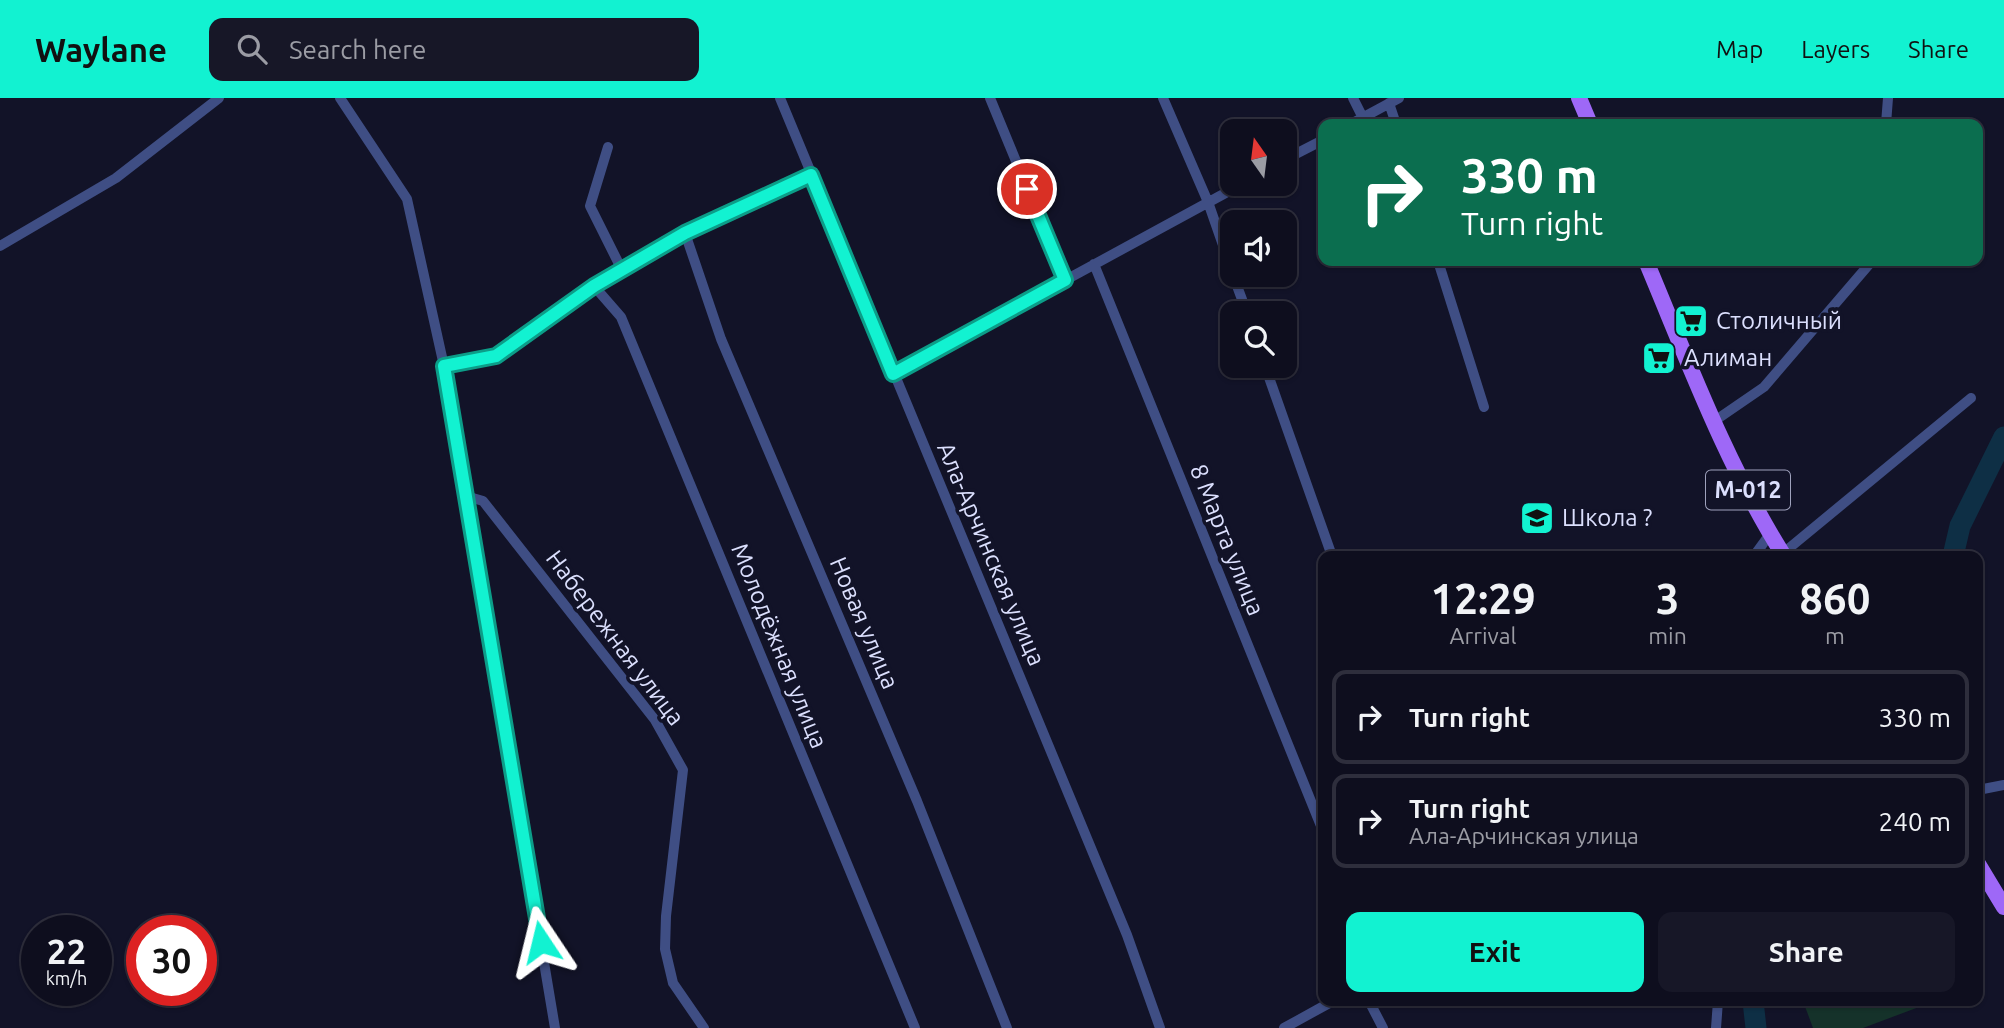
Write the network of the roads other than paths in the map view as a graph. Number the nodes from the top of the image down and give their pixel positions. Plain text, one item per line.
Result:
1 (219, 98) edge
2 (340, 98) edge
3 (780, 98) edge
4 (990, 98) edge
5 (1163, 98) edge
6 (1353, 98) edge
7 (1579, 98) edge
8 (1888, 98) edge
9 (1394, 101) edge
10 (1363, 118) joint
11 (1396, 119) edge
12 (1588, 119) edge
13 (1886, 119) edge
14 (1318, 142) edge
15 (608, 147) dead end
16 (1297, 153) edge
17 (811, 175) junction
18 (1220, 196) edge
19 (1208, 202) junction
20 (685, 233) junction
21 (1220, 236) edge
22 (0, 246) edge
23 (1094, 264) junction
24 (1440, 266) edge
25 (1648, 266) edge
26 (1868, 266) edge
27 (622, 270) junction
28 (1065, 280) junction
29 (594, 286) junction
30 (444, 366) junction
31 (893, 374) junction
32 (1269, 378) edge
33 (1971, 398) dead end
34 (1484, 407) dead end
35 (1713, 422) junction
36 (466, 496) junction
37 (1770, 534) junction
38 (1330, 551) edge
39 (1758, 551) edge
40 (1781, 551) edge
41 (1788, 551) edge
42 (2004, 785) edge
43 (1983, 789) edge
44 (1318, 819) edge
45 (1983, 872) edge
46 (2004, 907) edge
47 (1324, 1006) edge
48 (1372, 1006) edge
49 (1718, 1006) edge
50 (555, 1028) edge
51 (704, 1028) edge
52 (915, 1028) edge
53 (1007, 1028) edge
54 (1160, 1028) edge
55 (1284, 1028) edge
56 (1383, 1028) edge
57 (1716, 1028) edge

1 - 22 street
2 - 30 street
3 - 17 street, Ала-Арчинская улица
4 - 28 street
5 - 19 street
6 - 10 street
7 - 12 main road
8 - 13 street
9 - 10 street
9 - 11 street
14 - 16 street
15 - 27 street
17 - 20 street
17 - 31 street, Ала-Арчинская улица
18 - 19 street
19 - 21 street
19 - 23 street
20 - 27 street
20 - 53 street, Новая улица
23 - 28 street
23 - 44 street, 8 Марта улица
24 - 34 street
25 - 35 main road, М-012
26 - 35 street
27 - 29 street
28 - 31 street
29 - 30 street
29 - 52 street, Молодёжная улица
30 - 36 street
31 - 54 street, Ала-Арчинская улица
32 - 38 street
33 - 41 street
35 - 37 main road, М-012
36 - 50 street
36 - 51 street, Набережная улица
37 - 39 street
37 - 40 main road, М-012
42 - 43 street
45 - 46 main road
47 - 55 street
48 - 56 street
49 - 57 street

